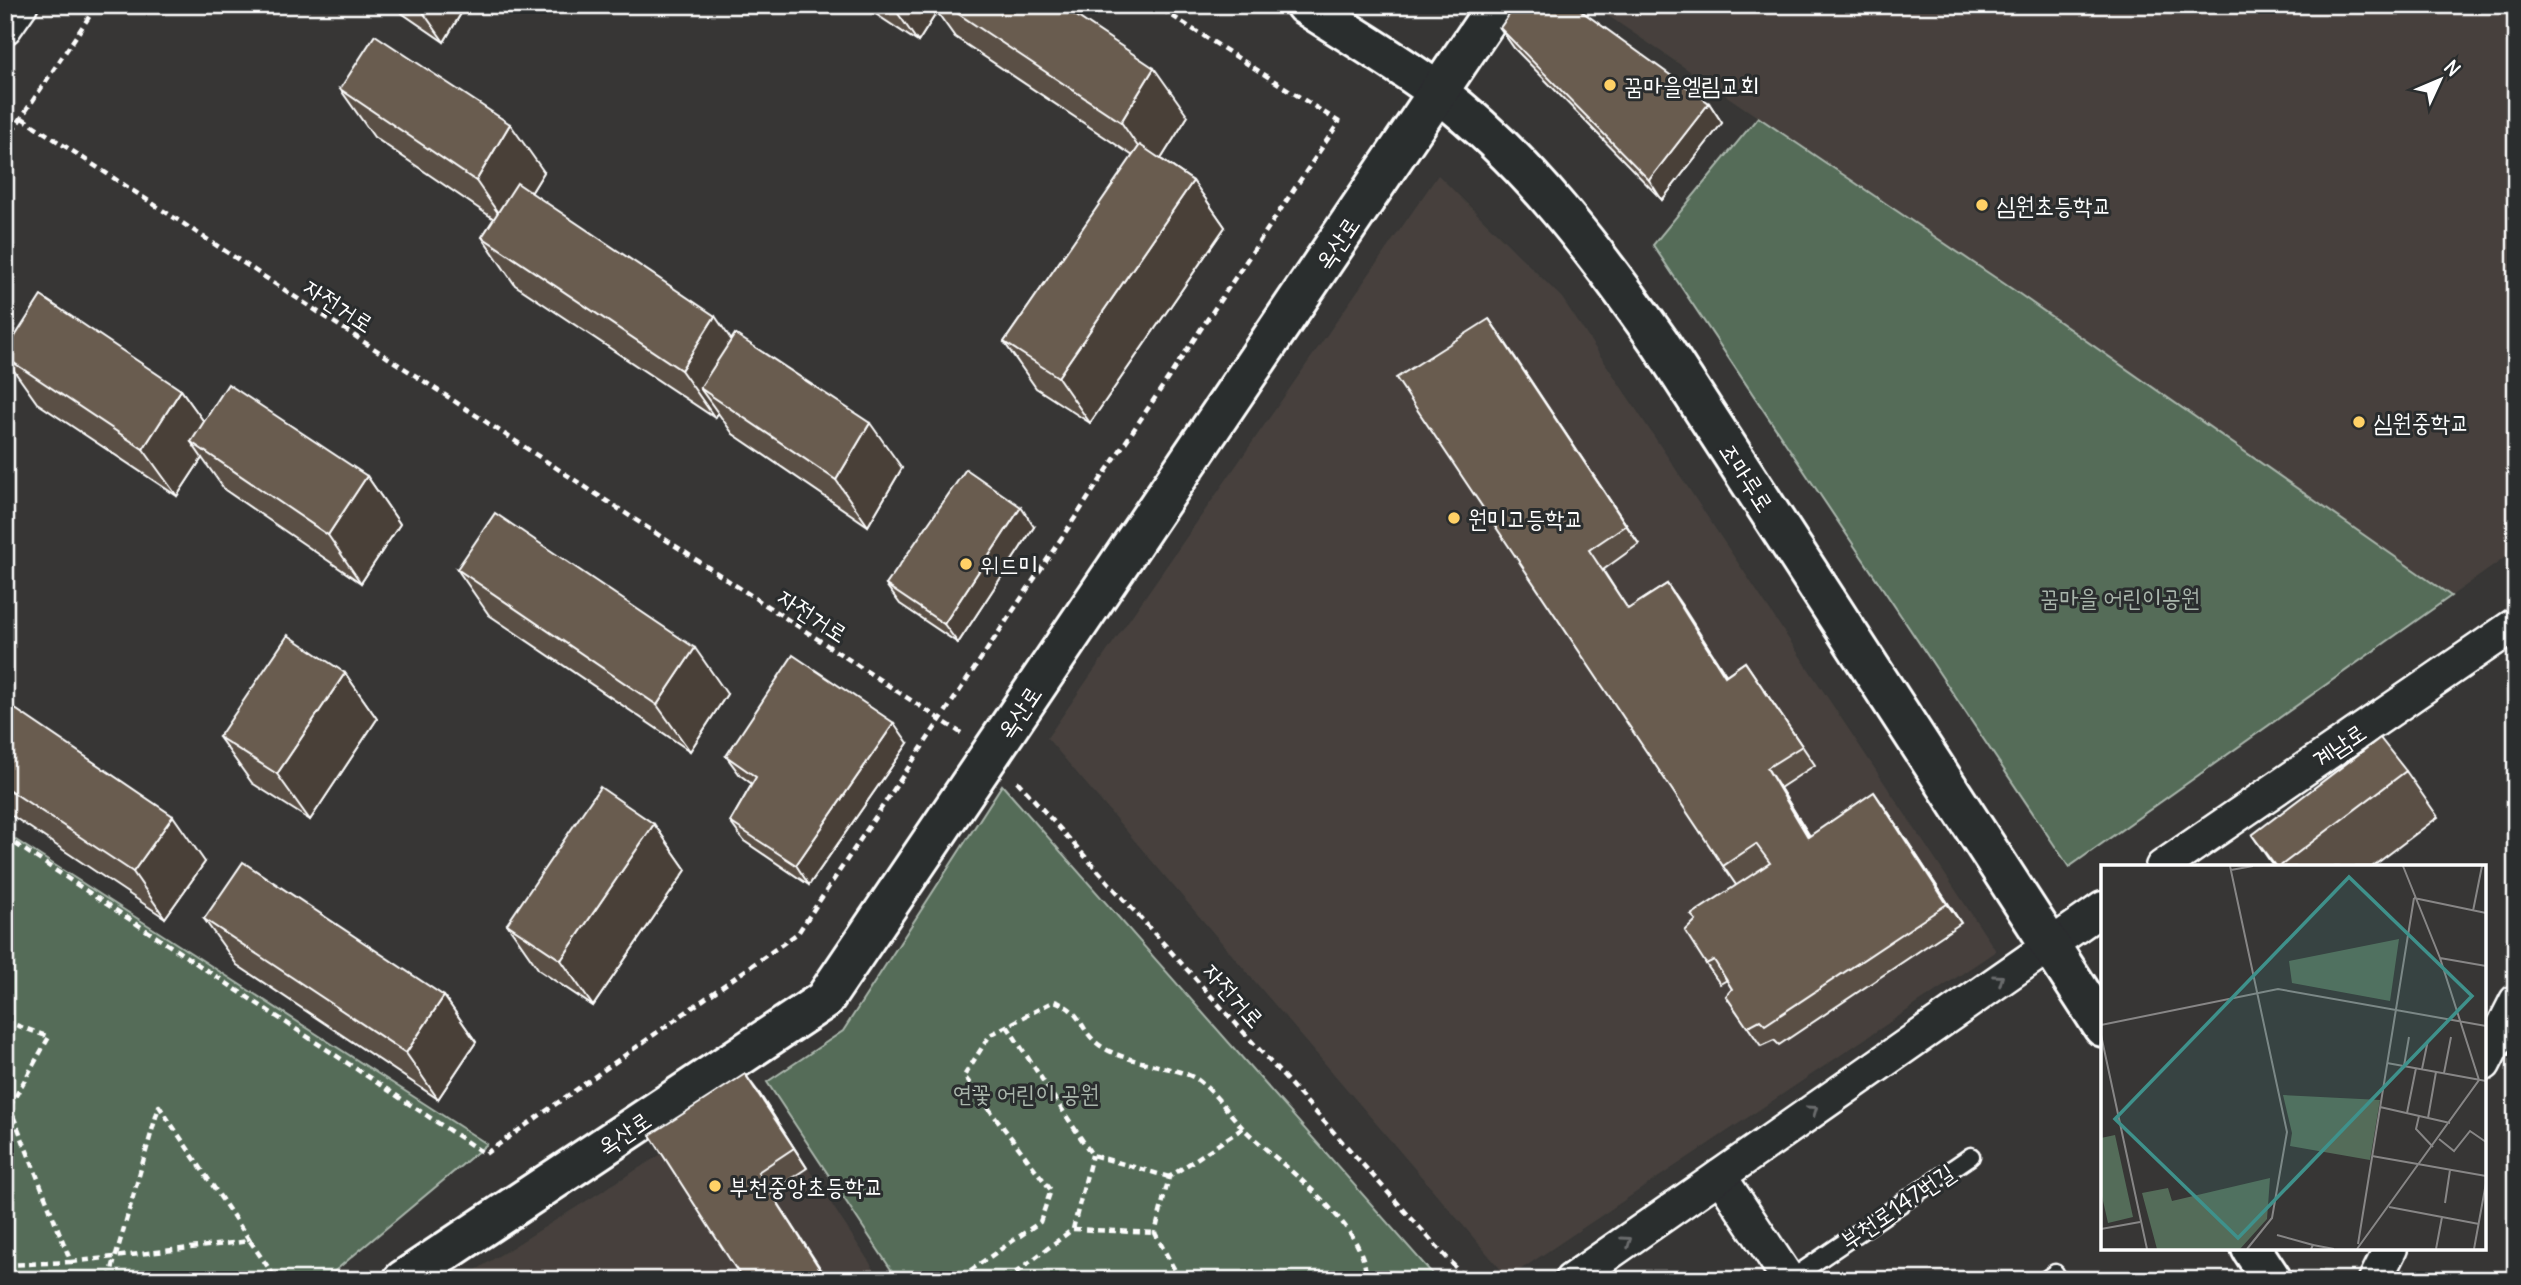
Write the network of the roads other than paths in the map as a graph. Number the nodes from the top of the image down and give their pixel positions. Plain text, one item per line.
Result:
1 (21, 5) edge
2 (1305, 5) edge
3 (1497, 5) edge
4 (5, 28) edge
5 (1439, 93) junction
6 (2516, 624) edge
7 (2165, 865) edge
8 (2101, 909) edge
9 (2048, 945) junction
10 (2516, 1001) edge
11 (2101, 1024) edge
12 (2486, 1059) edge
13 (1971, 1156) dead end
14 (1720, 1176) junction
15 (2252, 1250) edge
16 (2389, 1250) edge
17 (403, 1280) edge
18 (1571, 1280) edge
19 (1789, 1280) edge
20 (2272, 1280) edge
21 (2375, 1280) edge

1 - 4 street
2 - 5 street, 조마루로
3 - 5 street, 옥산로
5 - 9 street, 조마루로
5 - 17 street, 옥산로
6 - 7 street, 계남로
8 - 9 street
9 - 11 street, 조마루로
14 -> 9 street
10 - 12 street
13 - 19 lane, 부천로147번길
18 -> 14 street
14 - 19 street, 부천로147번길
15 - 20 street
16 - 21 street

